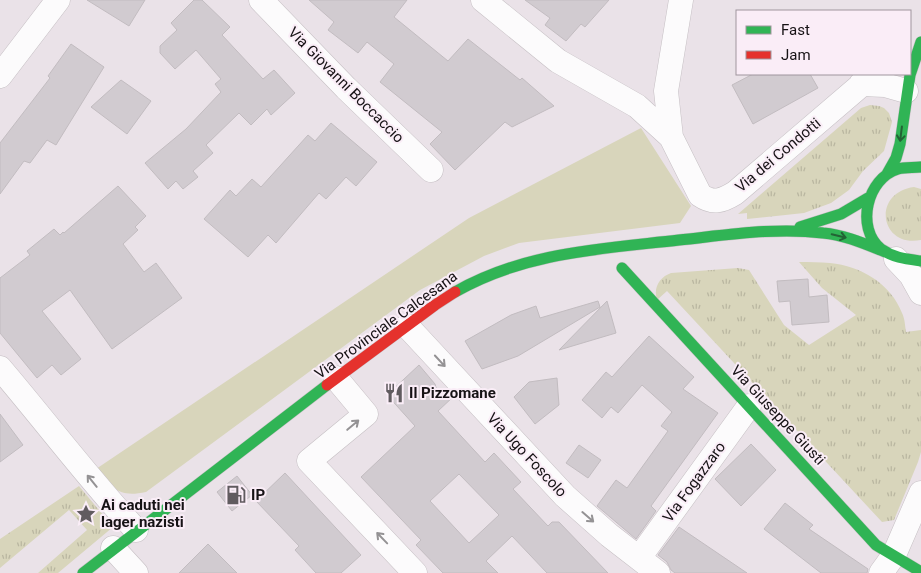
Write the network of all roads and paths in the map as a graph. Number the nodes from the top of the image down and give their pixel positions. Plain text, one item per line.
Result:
1 (58, 0) edge
2 (261, 0) edge
3 (483, 0) edge
4 (681, 0) edge
5 (921, 34) edge
6 (911, 42) edge
7 (921, 42) edge
8 (911, 70) edge
9 (910, 75) edge
10 (0, 76) edge
11 (867, 79) edge
12 (666, 91) junction
13 (906, 91) junction
14 (637, 106) junction
15 (914, 124) dead end
16 (672, 137) junction
17 (921, 167) edge
18 (431, 170) dead end
19 (887, 174) junction
20 (868, 198) junction
21 (791, 230) junction
22 (890, 255) junction
23 (921, 261) edge
24 (622, 268) dead end
25 (921, 293) edge
26 (407, 326) junction
27 (0, 368) edge
28 (336, 378) junction
29 (750, 406) junction
30 (921, 493) edge
31 (136, 530) junction
32 (112, 548) junction
33 (638, 558) junction
34 (887, 564) edge
35 (921, 572) edge
36 (82, 573) edge
37 (136, 573) edge
38 (415, 573) edge
39 (658, 573) edge

1 - 10 street
2 - 18 street, Via Giovanni Boccaccio
3 - 14 street
4 - 12 street
5 - 6 street
7 - 8 main road
9 - 13 main road
11 - 13 street, Via dei Condotti
11 - 16 street, Via dei Condotti
12 - 14 street
12 - 16 street
13 - 15 main road
13 -> 19 main road
14 - 16 street
17 - 19 main road
19 - 20 main road
20 - 21 main road, Via Provinciale Calcesana
20 - 22 main road
21 -> 22 main road, Via Provinciale Calcesana
21 - 26 main road, Via Provinciale Calcesana
22 - 23 main road, Via Provinciale Calcesana
22 - 25 street
24 - 29 main road, Via Giuseppe Giusti
26 - 28 main road, Via Provinciale Calcesana
26 -> 33 street, Via Ugo Foscolo
31 -> 27 street
28 - 31 main road, Via Provinciale Calcesana
38 -> 28 street
29 - 33 street, Via Fogazzaro
29 - 34 main road, Via Giuseppe Giusti
30 - 34 street
31 - 32 main road, Via Provinciale Calcesana
32 - 36 main road, Via Provinciale Calcesana
32 - 37 street
33 - 39 street, Via Ugo Foscolo
34 - 35 main road, Via Giuseppe Giusti

